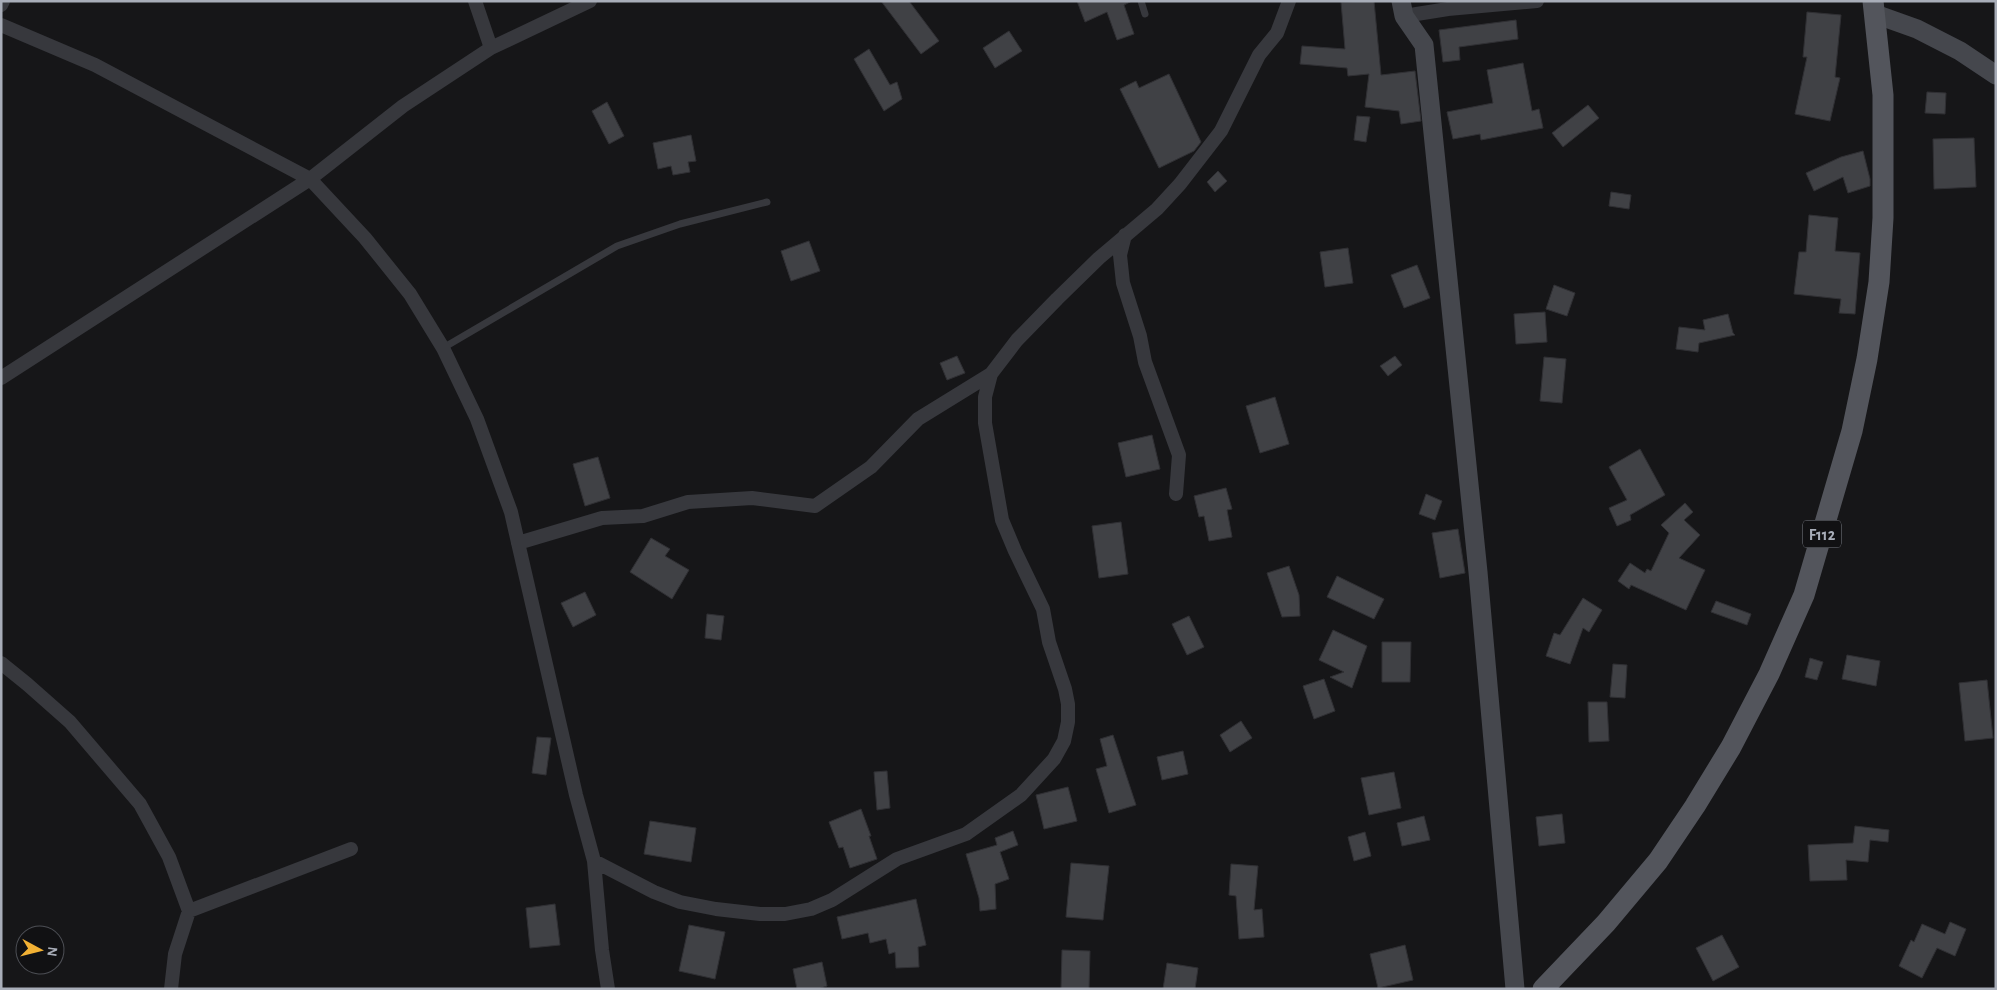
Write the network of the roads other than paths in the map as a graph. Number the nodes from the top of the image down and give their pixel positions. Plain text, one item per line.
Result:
1 (3, 1) edge
2 (475, 1) edge
3 (590, 1) edge
4 (1142, 1) edge
5 (1289, 1) edge
6 (1537, 1) edge
7 (1, 5) edge
8 (573, 5) edge
9 (1403, 8) edge
10 (1874, 8) edge
11 (1146, 14) dead end
12 (1, 25) edge
13 (491, 48) junction
14 (1996, 75) edge
15 (310, 179) junction
16 (766, 202) dead end
17 (1125, 235) junction
18 (443, 348) junction
19 (991, 374) junction
20 (1, 378) edge
21 (1176, 494) dead end
22 (518, 543) junction
23 (1, 663) edge
24 (352, 849) dead end
25 (594, 860) junction
26 (188, 911) junction
27 (171, 989) edge
28 (608, 989) edge
29 (1515, 989) edge
30 (1543, 989) edge

1 - 7 street
2 - 13 street
3 - 8 street
4 - 11 lane
5 - 17 street
6 - 9 street
8 - 13 street
9 - 29 street
10 - 14 street
10 - 30 main road, F112
12 - 15 street
13 - 15 street
15 - 18 street
15 - 20 street
16 - 18 lane
17 - 19 street
17 - 21 street
18 - 22 street
19 - 22 street
19 - 25 street
22 - 25 street
23 - 26 street
24 - 26 street
25 - 28 street
26 - 27 street

